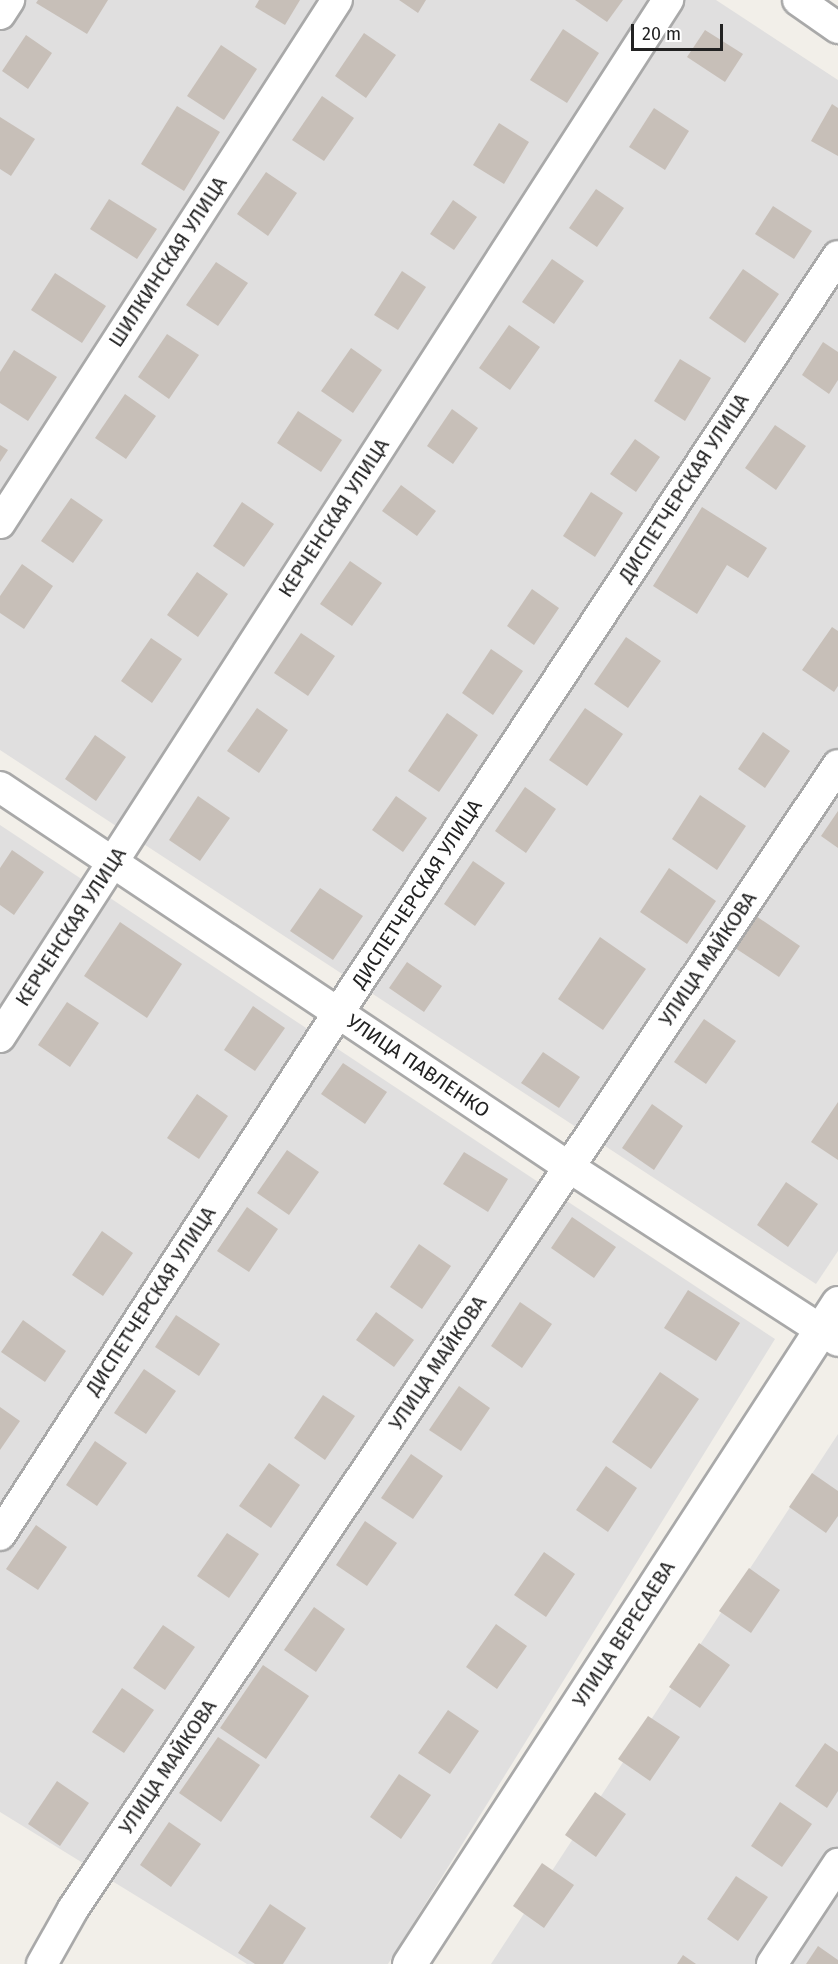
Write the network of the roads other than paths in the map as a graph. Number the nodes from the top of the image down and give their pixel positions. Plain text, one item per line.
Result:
1 (9, 0) edge
2 (337, 0) edge
3 (668, 0) edge
4 (798, 0) edge
5 (0, 14) edge
6 (838, 28) edge
7 (838, 256) edge
8 (0, 523) edge
9 (838, 765) edge
10 (0, 787) edge
11 (112, 863) junction
12 (338, 1013) junction
13 (0, 1037) edge
14 (569, 1167) junction
15 (832, 1325) edge
16 (0, 1535) edge
17 (838, 1864) edge
18 (42, 1964) edge
19 (409, 1964) edge
20 (772, 1964) edge

1 - 5 street
2 - 8 street, ШИЛКИНСКАЯ УЛИЦА
3 - 11 street, КЕРЧЕНСКАЯ УЛИЦА
4 - 6 street
7 - 12 street, ДИСПЕТЧЕРСКАЯ УЛИЦА
9 - 14 street, УЛИЦА МАЙКОВА
10 - 11 street, УЛИЦА ПАВЛЕНКО
11 - 12 street, УЛИЦА ПАВЛЕНКО
11 - 13 street, КЕРЧЕНСКАЯ УЛИЦА
12 - 14 street, УЛИЦА ПАВЛЕНКО
12 - 16 street, ДИСПЕТЧЕРСКАЯ УЛИЦА
14 - 15 street, УЛИЦА ПАВЛЕНКО
14 - 18 street, УЛИЦА МАЙКОВА
15 - 19 street, УЛИЦА ВЕРЕСАЕВА
17 - 20 street

